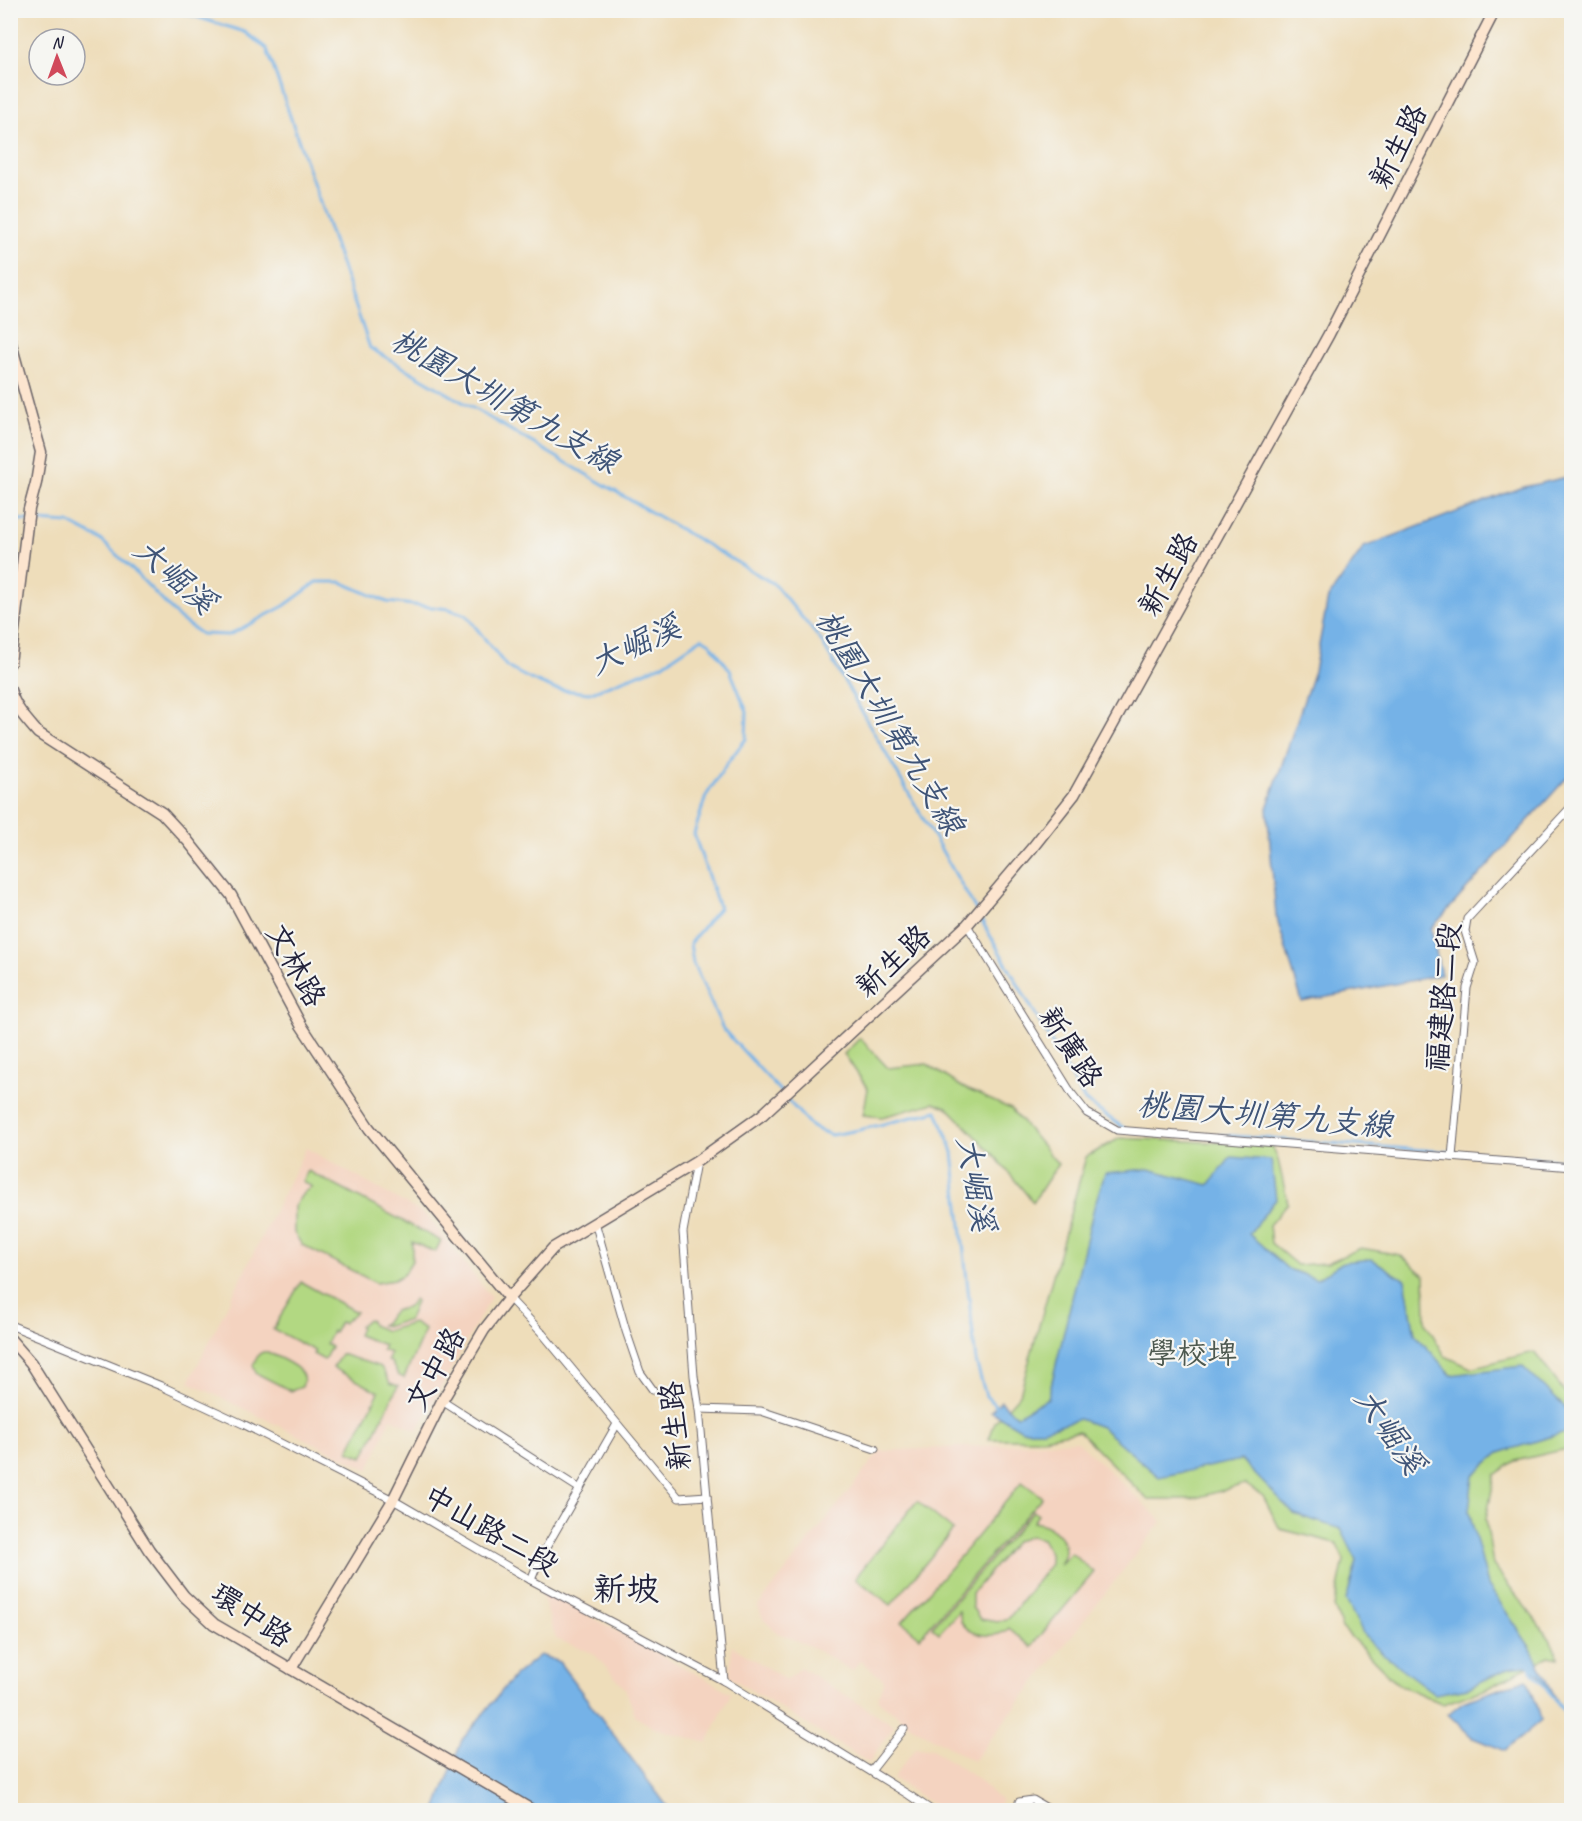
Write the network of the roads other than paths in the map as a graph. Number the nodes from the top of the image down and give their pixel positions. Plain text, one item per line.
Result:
1 (1495, 10) edge
2 (10, 340) edge
3 (10, 663) edge
4 (10, 690) edge
5 (1572, 806) edge
6 (967, 925) junction
7 (1452, 1157) junction
8 (696, 1162) junction
9 (1572, 1167) edge
10 (595, 1222) junction
11 (509, 1298) junction
12 (10, 1325) edge
13 (10, 1339) edge
14 (653, 1390) dead end
15 (442, 1401) junction
16 (699, 1409) junction
17 (617, 1424) junction
18 (875, 1449) dead end
19 (580, 1489) junction
20 (707, 1496) junction
21 (393, 1500) junction
22 (531, 1580) junction
23 (291, 1669) junction
24 (724, 1681) junction
25 (904, 1729) dead end
26 (871, 1771) junction
27 (1019, 1802) dead end
28 (532, 1810) edge
29 (931, 1810) edge
30 (1050, 1810) edge

1 - 6 street, 新生路
2 - 3 street
4 - 11 street, 文林路
5 - 7 street, 福建路二段
6 - 7 street, 新廣路
6 - 8 street, 新生路
7 - 9 street, 新廣路
8 - 10 street, 文中路
8 - 16 street, 新生路
10 - 11 street, 文中路
10 - 14 street
11 - 15 street, 文中路
11 - 17 street
12 - 21 street, 中山路二段
13 - 23 street, 環中路
15 - 19 street
15 - 21 street, 文中路
16 - 18 street
16 - 20 street, 新生路
17 - 19 street
17 - 20 street
19 - 22 street
20 - 24 street, 新生路
21 - 22 street, 中山路二段
21 - 23 street, 文中路
22 - 24 street, 中山路二段
23 - 28 street, 環中路
24 - 26 street, 中山路二段
25 - 26 street
26 - 29 street, 中山路二段
27 - 30 street

